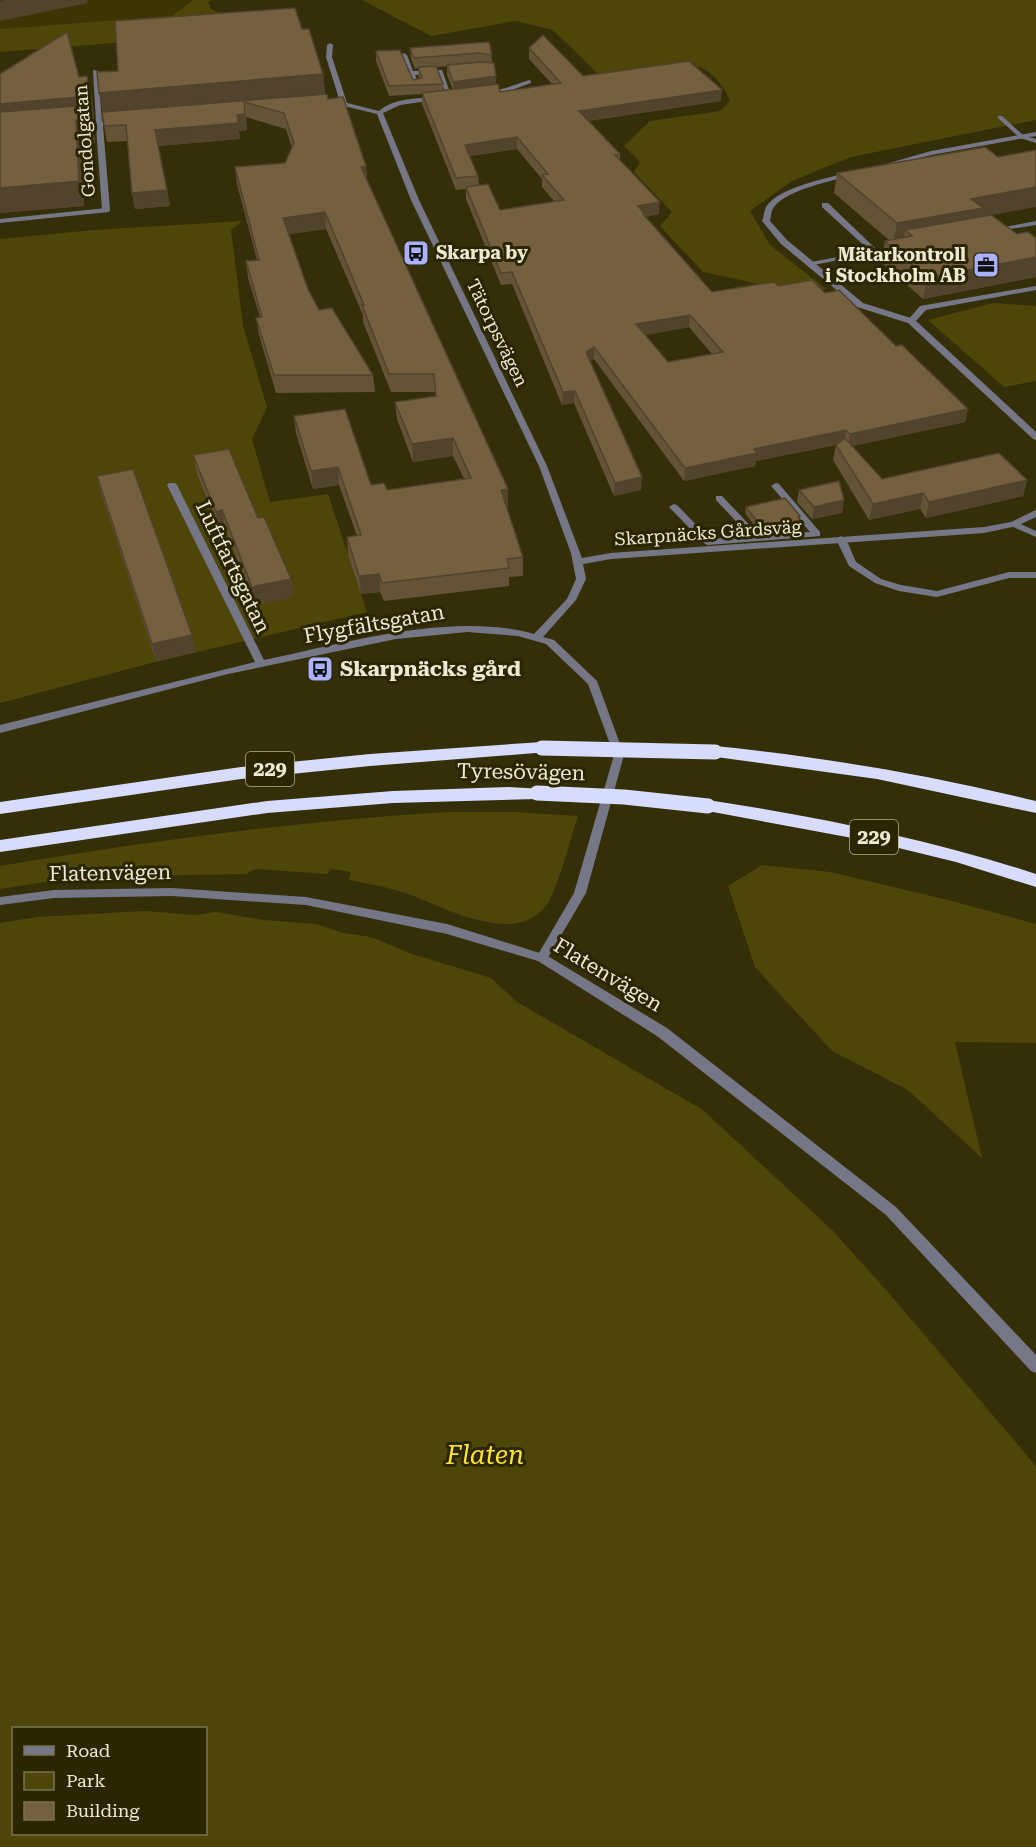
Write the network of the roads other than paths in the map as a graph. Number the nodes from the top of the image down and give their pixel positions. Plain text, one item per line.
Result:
1 (330, 45) dead end
2 (404, 55) edge
3 (450, 70) edge
4 (95, 71) edge
5 (440, 71) junction
6 (411, 73) junction
7 (530, 82) dead end
8 (417, 87) edge
9 (480, 93) edge
10 (460, 96) edge
11 (450, 97) junction
12 (344, 104) junction
13 (321, 106) edge
14 (380, 113) junction
15 (1000, 117) dead end
16 (131, 121) edge
17 (99, 124) junction
18 (66, 127) edge
19 (1036, 134) edge
20 (1022, 137) junction
21 (1036, 141) edge
22 (870, 170) edge
23 (859, 172) edge
24 (825, 205) dead end
25 (0, 221) edge
26 (1036, 222) edge
27 (998, 229) junction
28 (987, 231) edge
29 (1008, 236) edge
30 (909, 246) edge
31 (875, 252) junction
32 (811, 264) junction
33 (1036, 288) edge
34 (911, 321) junction
35 (1036, 436) edge
36 (172, 485) dead end
37 (776, 486) dead end
38 (719, 498) dead end
39 (674, 507) dead end
40 (1036, 513) edge
41 (1014, 524) junction
42 (1036, 534) edge
43 (757, 538) junction
44 (841, 539) junction
45 (578, 562) junction
46 (1036, 575) edge
47 (537, 637) junction
48 (261, 664) junction
49 (0, 729) edge
50 (1036, 807) edge
51 (0, 808) edge
52 (0, 846) edge
53 (1036, 881) edge
54 (0, 901) edge
55 (542, 958) junction
56 (1036, 1366) edge

1 - 12 street
2 - 6 street
3 - 5 street
4 - 17 street, Gondolgatan
5 - 6 street
5 - 11 street
6 - 8 street
7 - 9 street
10 - 11 street
11 - 14 street
12 - 13 street
12 - 14 street
14 - 45 street, Tätorpsvägen
15 - 20 street
16 - 17 street
17 - 18 street
17 - 25 street, Gondolgatan
19 - 20 street
20 - 21 street
20 - 22 street
23 - 32 street
24 - 31 street
26 - 27 street
27 - 28 street
27 - 29 street
30 - 31 street
31 - 32 street
32 - 34 street
33 - 34 street
34 - 35 street
36 - 48 street, Luftfartsgatan
37 - 43 street
38 - 43 street
39 - 43 street
40 - 41 street, Skarpnäcks Gårdsväg
41 - 42 street
41 - 44 street, Skarpnäcks Gårdsväg
44 - 45 street, Skarpnäcks Gårdsväg
44 - 46 street
45 - 47 street, Tätorpsvägen
47 - 48 street, Flygfältsgatan
47 - 55 street, Flygfältsgatan
48 - 49 street, Flygfältsgatan
50 - 51 highway, Tyresövägen / 229, bridge
52 - 53 highway, Tyresövägen / 229, bridge
54 - 55 street, Flatenvägen
55 - 56 street, Flatenvägen

